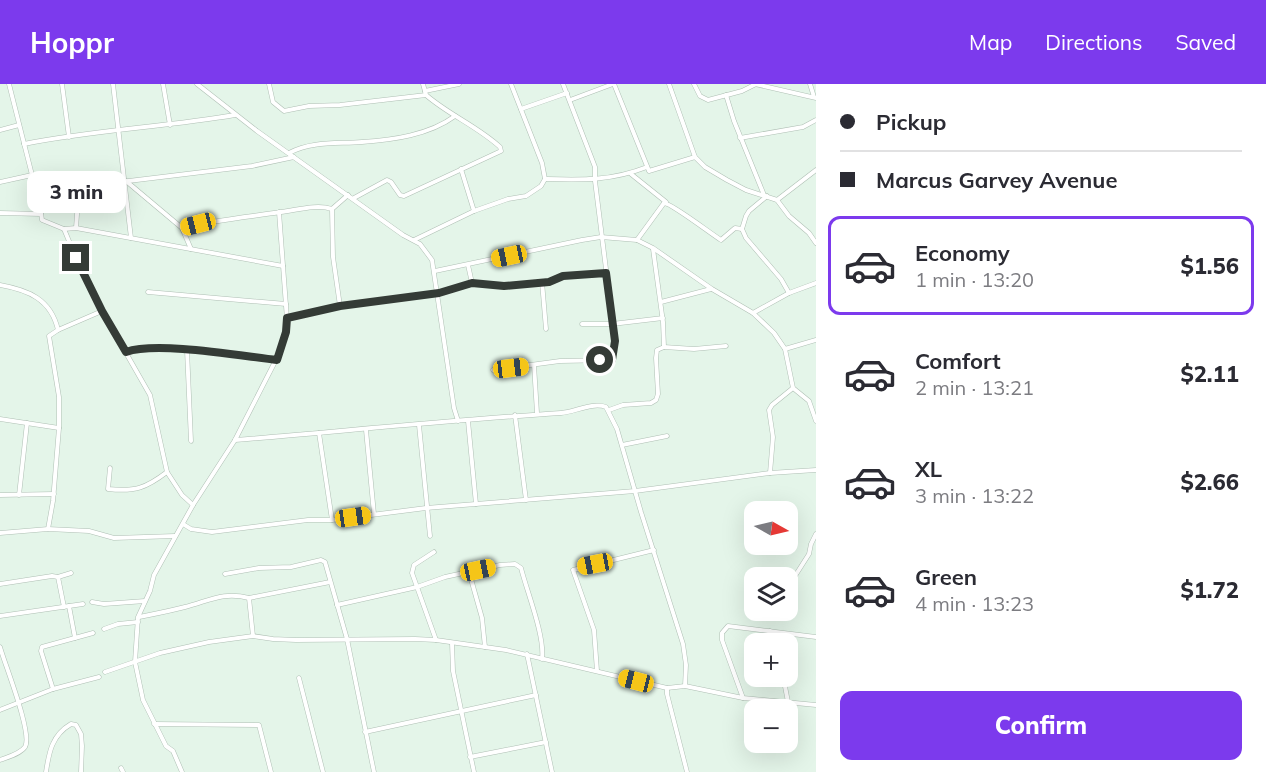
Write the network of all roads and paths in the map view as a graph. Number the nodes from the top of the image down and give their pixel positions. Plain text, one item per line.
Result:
1 (9, 84) edge
2 (62, 84) edge
3 (113, 84) edge
4 (163, 84) edge
5 (197, 84) edge
6 (269, 84) edge
7 (423, 84) edge
8 (459, 84) edge
9 (511, 84) edge
10 (563, 84) edge
11 (613, 84) edge
12 (669, 84) edge
13 (694, 84) edge
14 (756, 84) edge
15 (810, 84) edge
16 (425, 93) junction
17 (567, 93) junction
18 (726, 95) junction
19 (815, 98) edge
20 (570, 100) junction
21 (521, 110) junction
22 (235, 114) junction
23 (455, 116) junction
24 (816, 120) edge
25 (170, 124) junction
26 (19, 125) junction
27 (0, 130) edge
28 (118, 131) junction
29 (69, 136) junction
30 (740, 138) junction
31 (24, 144) junction
32 (289, 153) junction
33 (294, 157) junction
34 (694, 157) junction
35 (647, 168) junction
36 (461, 169) junction
37 (816, 170) edge
38 (631, 174) junction
39 (32, 175) junction
40 (545, 179) junction
41 (125, 180) junction
42 (595, 180) junction
43 (0, 182) edge
44 (79, 187) junction
45 (38, 192) junction
46 (348, 195) junction
47 (766, 196) junction
48 (354, 198) junction
49 (777, 200) junction
50 (667, 202) junction
51 (332, 209) junction
52 (474, 211) junction
53 (279, 212) junction
54 (0, 213) edge
55 (41, 214) junction
56 (76, 228) junction
57 (182, 228) junction
58 (816, 228) edge
59 (64, 229) junction
60 (742, 229) junction
61 (809, 233) junction
62 (601, 237) junction
63 (131, 238) junction
64 (413, 240) junction
65 (637, 240) junction
66 (816, 243) edge
67 (653, 248) junction
68 (191, 249) junction
69 (468, 265) junction
70 (283, 266) junction
71 (435, 271) junction
72 (606, 273) junction
73 (542, 282) junction
74 (472, 283) junction
75 (816, 283) edge
76 (0, 285) edge
77 (712, 289) junction
78 (148, 292) dead end
79 (439, 293) junction
80 (789, 293) junction
81 (661, 302) junction
82 (286, 304) junction
83 (340, 306) junction
84 (102, 311) junction
85 (753, 313) junction
86 (287, 318) junction
87 (663, 318) junction
88 (582, 324) dead end
89 (612, 324) junction
90 (546, 328) dead end
91 (58, 330) junction
92 (816, 340) edge
93 (664, 346) junction
94 (726, 346) dead end
95 (785, 349) junction
96 (187, 350) junction
97 (126, 352) junction
98 (277, 360) junction
99 (534, 365) junction
100 (494, 370) dead end
101 (793, 388) junction
102 (609, 410) junction
103 (537, 413) junction
104 (515, 415) junction
105 (0, 419) edge
106 (458, 421) junction
107 (468, 421) junction
108 (816, 421) edge
109 (27, 423) junction
110 (419, 425) junction
111 (59, 428) junction
112 (366, 430) junction
113 (319, 433) junction
114 (667, 436) dead end
115 (235, 440) junction
116 (191, 441) dead end
117 (622, 445) junction
118 (110, 468) dead end
119 (816, 470) edge
120 (166, 472) junction
121 (770, 472) junction
122 (635, 491) junction
123 (54, 494) junction
124 (0, 495) edge
125 (19, 495) junction
126 (526, 501) junction
127 (476, 504) junction
128 (193, 505) junction
129 (426, 508) junction
130 (374, 514) junction
131 (332, 520) junction
132 (183, 524) junction
133 (48, 529) junction
134 (0, 532) edge
135 (816, 534) edge
136 (175, 536) junction
137 (430, 536) dead end
138 (654, 550) junction
139 (434, 552) dead end
140 (798, 571) edge
141 (469, 572) junction
142 (71, 573) dead end
143 (225, 574) dead end
144 (58, 577) junction
145 (330, 582) junction
146 (0, 584) edge
147 (417, 587) junction
148 (249, 598) junction
149 (145, 601) junction
150 (92, 602) dead end
151 (83, 604) dead end
152 (338, 606) junction
153 (67, 607) junction
154 (0, 616) edge
155 (138, 619) junction
156 (104, 629) dead end
157 (770, 632) joint
158 (93, 633) dead end
159 (254, 636) junction
160 (816, 637) edge
161 (75, 638) junction
162 (347, 639) junction
163 (436, 640) junction
164 (452, 643) junction
165 (0, 647) edge
166 (486, 647) junction
167 (527, 654) junction
168 (542, 659) junction
169 (135, 662) junction
170 (597, 671) junction
171 (105, 672) dead end
172 (99, 676) dead end
173 (299, 678) dead end
174 (686, 686) junction
175 (668, 688) junction
176 (53, 689) junction
177 (536, 695) junction
178 (743, 698) junction
179 (754, 699) edge
180 (798, 703) edge
181 (18, 704) junction
182 (816, 705) edge
183 (0, 710) edge
184 (460, 711) junction
185 (154, 724) junction
186 (365, 732) junction
187 (546, 742) junction
188 (470, 757) junction
189 (0, 760) edge
190 (46, 772) edge
191 (81, 772) edge
192 (182, 772) edge
193 (271, 772) edge
194 (323, 772) edge
195 (374, 772) edge
196 (474, 772) edge
197 (552, 772) edge
198 (687, 772) edge

1 - 26 street
2 - 29 street
3 - 28 street
4 - 25 street
5 - 22 street
6 - 16 street
7 - 16 street
8 - 16 street
9 - 21 street
10 - 17 street
11 - 20 street
11 - 35 street
12 - 34 street
13 - 18 street
14 - 18 street
14 - 19 street
15 - 19 street
16 - 23 street
17 - 20 street
17 - 21 street
18 - 30 street
20 - 42 street
21 - 40 street
22 - 25 street
22 - 32 street
23 - 32 street
23 - 36 street
24 - 30 street
25 - 28 street
26 - 27 street
26 - 31 street
28 - 29 street
28 - 41 street
29 - 31 street
30 - 47 street
31 - 39 street
32 - 33 street
33 - 41 street
33 - 46 street
34 - 35 street
34 - 47 street
35 - 38 street
36 - 48 street
36 - 52 street
37 - 49 street
38 - 42 street
38 - 50 street
39 - 43 street
39 - 45 street
40 - 42 street
40 - 52 street
41 - 44 street
41 - 57 street
41 - 63 street
42 - 62 street
44 - 45 street
44 - 56 street
45 - 55 street
46 - 48 street
46 - 51 street
47 - 49 street
47 - 60 street
48 - 64 street
49 - 61 street
50 - 60 street
50 - 65 street
51 - 53 street
51 - 83 street
52 - 64 street
53 - 57 street
53 - 70 street
54 - 55 street
55 - 59 street
56 - 59 street
56 - 63 street
57 - 68 street
58 - 61 street
59 - 84 street
60 - 80 street
61 - 66 street
62 - 65 street
62 - 69 street
62 - 72 street
63 - 68 street
64 - 71 street
65 - 67 street
67 - 77 street
67 - 81 street
68 - 70 street
69 - 71 street
69 - 74 street
70 - 82 street
71 - 79 street
72 - 73 street
72 - 89 street
73 - 74 street
73 - 90 street
74 - 79 street
75 - 80 street
76 - 91 street
77 - 81 street
77 - 85 street
78 - 82 street
79 - 83 street
79 - 106 street
80 - 85 street
81 - 87 street
82 - 86 street
83 - 86 street
84 - 91 street
84 - 97 street
85 - 95 street
86 - 98 street
87 - 89 street
87 - 93 street
88 - 89 street
89 - 99 street
91 - 111 street
92 - 95 street
93 - 94 street
93 - 102 street
95 - 101 street
96 - 97 street
96 - 98 street
96 - 116 street
97 - 120 street
98 - 115 street
99 - 100 street
99 - 103 street
101 - 108 street
101 - 121 street
102 - 103 street
102 - 117 street
103 - 104 street
104 - 107 street
104 - 126 street
105 - 109 street
106 - 107 street
106 - 110 street
107 - 127 street
109 - 111 street
109 - 125 street
110 - 112 street
110 - 129 street
111 - 123 street
112 - 113 street
112 - 130 street
113 - 115 street
113 - 131 street
114 - 117 street
115 - 128 street
117 - 122 street
118 - 120 street
119 - 121 street
120 - 128 street
121 - 122 street
122 - 126 street
122 - 138 street
123 - 125 street
123 - 133 street
124 - 125 street
126 - 127 street
127 - 129 street
128 - 132 street
129 - 130 street
129 - 137 street
130 - 131 street
131 - 132 street
132 - 136 street
133 - 134 street
133 - 136 street
135 - 140 street
136 - 149 street
138 - 170 street
138 - 174 street
139 - 147 street
141 - 147 street
141 - 166 street
141 - 168 street
142 - 144 street
143 - 145 street
144 - 146 street
144 - 153 street
145 - 148 street
145 - 152 street
147 - 152 street
147 - 163 street
148 - 155 street
148 - 159 street
149 - 150 street
149 - 155 street
151 - 153 street
152 - 162 street
153 - 154 street
153 - 161 street
155 - 156 street
155 - 169 street
157 - 160 street
157 - 178 street
158 - 161 street
159 - 162 street
159 - 169 street
161 - 176 street
162 - 163 street
162 - 186 street
163 - 164 street
164 - 166 street
164 - 184 street
165 - 181 street
166 - 167 street
167 - 168 street
167 - 177 street
168 - 170 street
169 - 171 street
169 - 185 street
170 - 175 street
172 - 176 street
173 - 194 street
174 - 175 street
174 - 178 street
175 - 198 street
176 - 181 street
177 - 184 street
177 - 187 street
178 - 179 street
180 - 182 street
181 - 183 street
181 - 189 street
184 - 186 street
184 - 188 street
185 - 192 street
185 - 193 street
186 - 195 street
187 - 188 street
187 - 197 street
188 - 196 street
190 - 191 street

